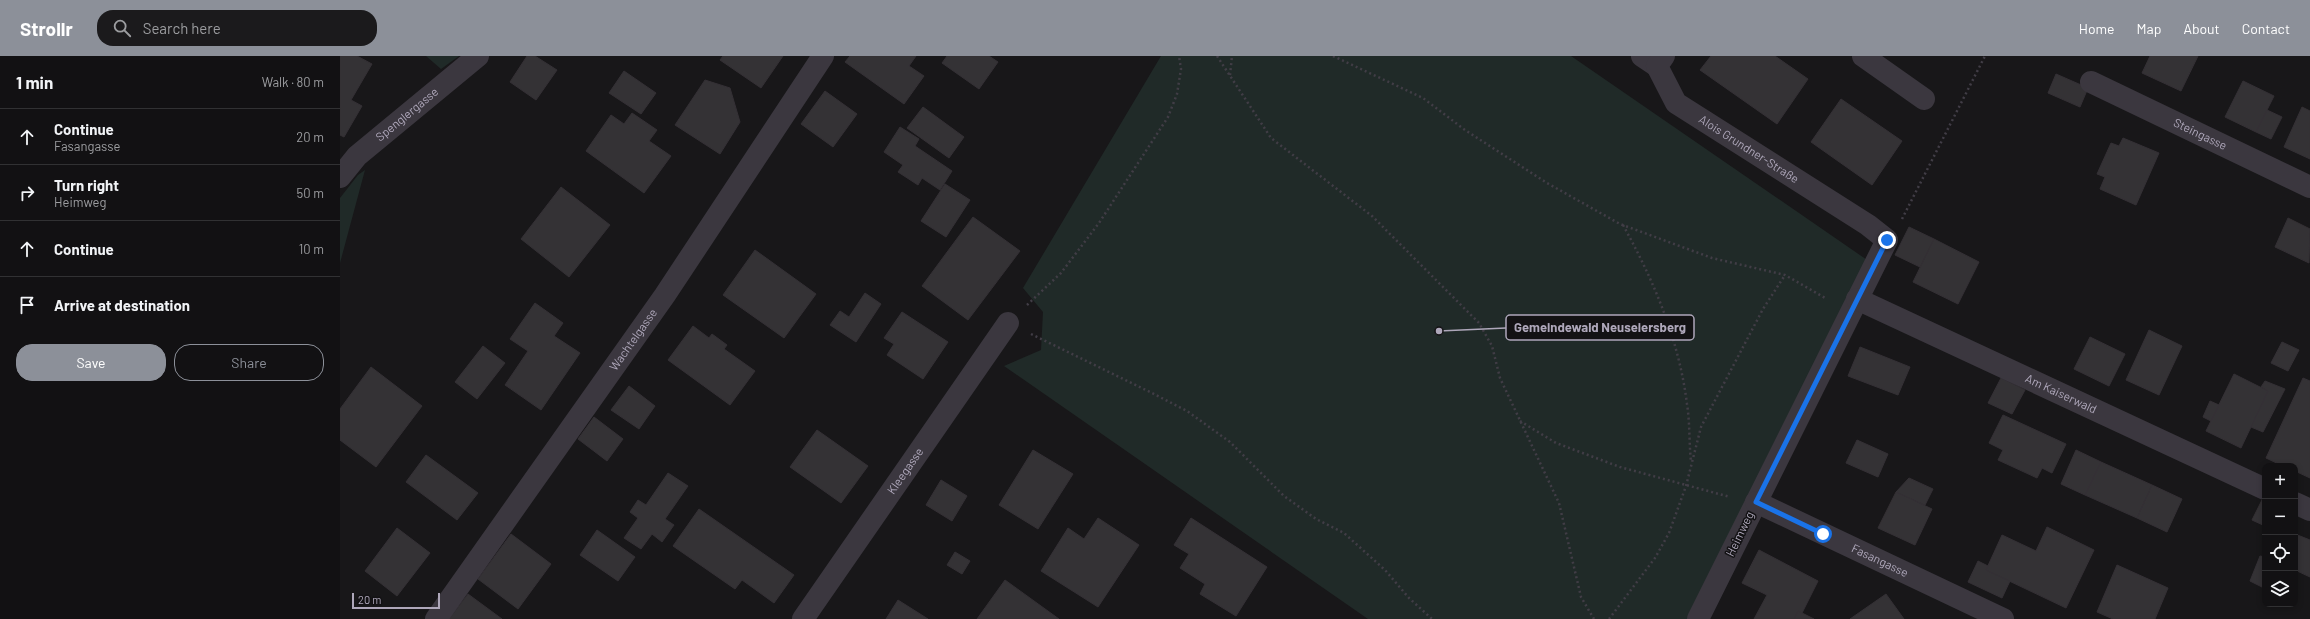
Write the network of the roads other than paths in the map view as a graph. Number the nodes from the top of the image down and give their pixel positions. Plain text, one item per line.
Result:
1 (478, 56) edge
2 (822, 56) edge
3 (1863, 56) edge
4 (1654, 59) edge
5 (2091, 82) dead end
6 (1924, 100) dead end
7 (340, 177) edge
8 (2310, 186) edge
9 (1887, 240) joint
10 (1853, 306) junction
11 (1008, 323) road end
12 (2262, 489) edge
13 (1756, 502) junction
14 (2298, 504) edge
15 (2310, 510) edge
16 (436, 619) edge
17 (804, 619) edge
18 (1698, 619) edge
19 (2003, 619) edge

1 - 7 street, Spenglergasse
2 - 16 street, Wachtelgasse
3 - 6 street
4 - 9 street, Alois Grundner-Straße
5 - 8 street, Steingasse
9 - 10 street, Heimweg
10 - 12 street, Am Kaiserwald
10 - 13 street, Heimweg
11 - 17 street, Kleegasse
13 - 18 street, Heimweg
13 - 19 street, Fasangasse
14 - 15 street

